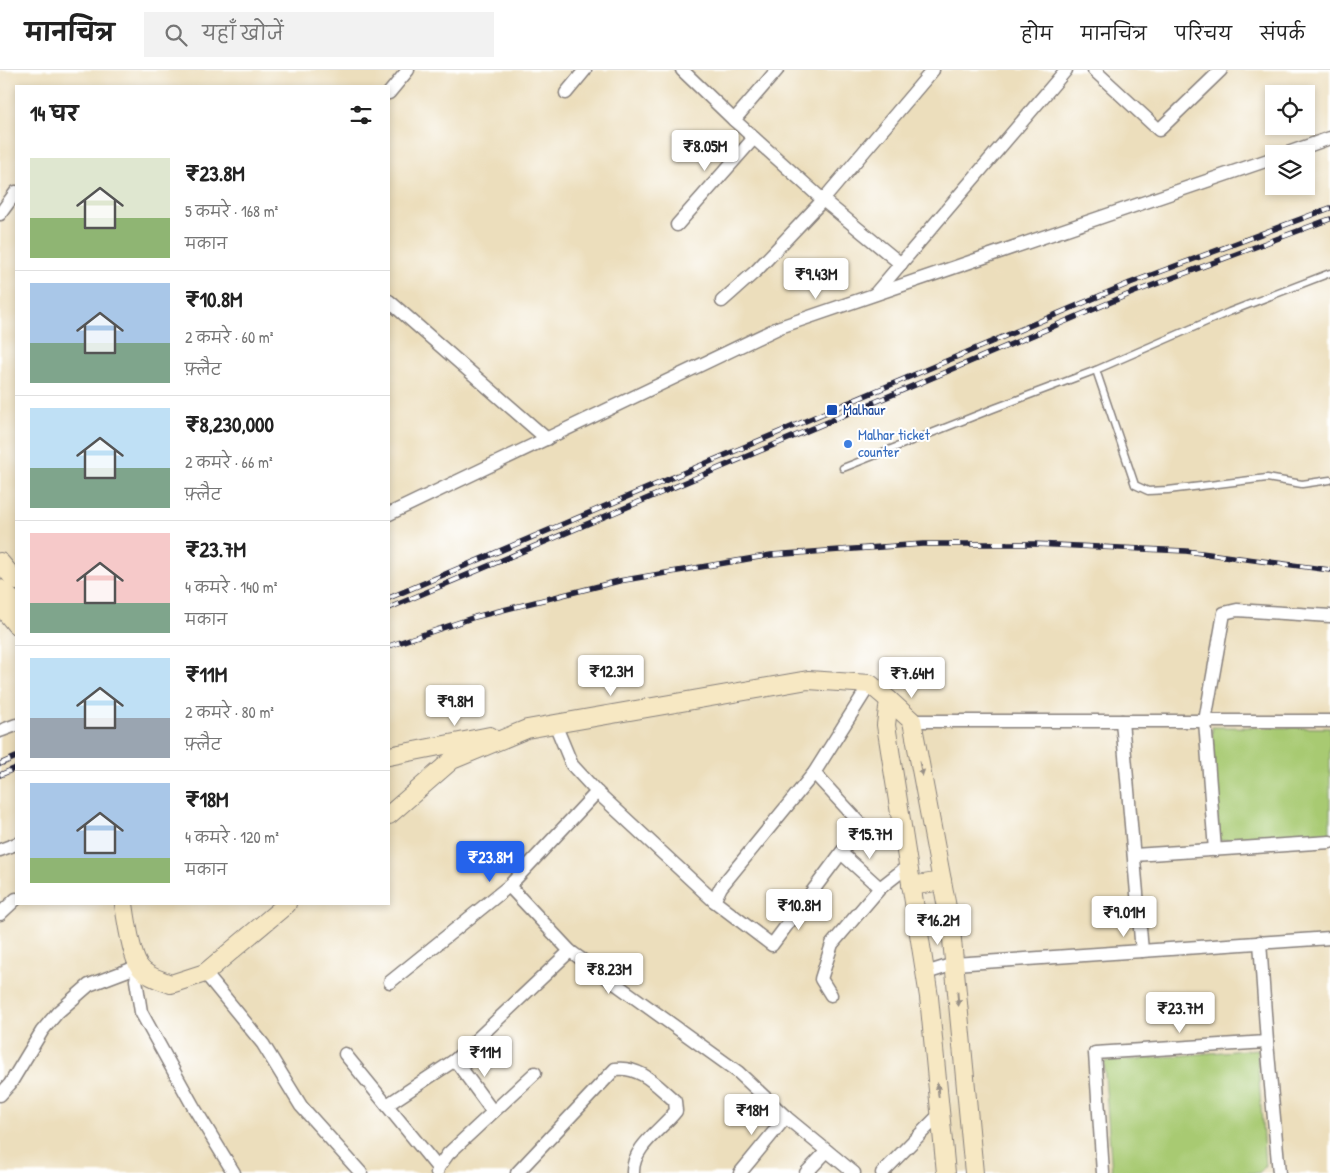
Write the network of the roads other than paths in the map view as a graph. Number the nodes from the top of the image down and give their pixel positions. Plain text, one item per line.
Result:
1 (408, 70) edge
2 (585, 70) edge
3 (682, 70) edge
4 (933, 70) edge
5 (1066, 70) edge
6 (1221, 70) edge
7 (770, 72) edge
8 (1099, 72) edge
9 (390, 92) edge
10 (566, 93) dead end
11 (734, 120) junction
12 (754, 138) junction
13 (1330, 138) edge
14 (1310, 145) edge
15 (1265, 161) edge
16 (15, 193) edge
17 (823, 200) junction
18 (0, 214) edge
19 (678, 225) dead end
20 (901, 264) junction
21 (1330, 272) edge
22 (875, 294) junction
23 (722, 301) dead end
24 (390, 302) edge
25 (1096, 370) junction
26 (547, 439) junction
27 (843, 468) dead end
28 (1330, 480) edge
29 (390, 514) edge
30 (0, 562) edge
31 (15, 580) edge
32 (0, 589) edge
33 (15, 602) edge
34 (0, 605) edge
35 (1330, 616) edge
36 (15, 624) edge
37 (870, 684) junction
38 (889, 700) junction
39 (1122, 721) junction
40 (1205, 721) junction
41 (1330, 721) edge
42 (912, 722) junction
43 (555, 724) junction
44 (15, 725) edge
45 (886, 725) junction
46 (527, 729) junction
47 (0, 731) edge
48 (390, 756) edge
49 (814, 773) junction
50 (597, 792) junction
51 (390, 814) edge
52 (1330, 842) edge
53 (15, 844) edge
54 (0, 850) edge
55 (1215, 850) junction
56 (841, 853) junction
57 (1134, 855) junction
58 (908, 866) junction
59 (942, 881) junction
60 (510, 886) junction
61 (911, 886) junction
62 (880, 888) junction
63 (15, 900) edge
64 (714, 900) junction
65 (124, 905) edge
66 (286, 905) edge
67 (0, 914) edge
68 (1330, 938) edge
69 (1260, 942) junction
70 (1142, 950) junction
71 (570, 951) junction
72 (954, 964) junction
73 (139, 966) junction
74 (205, 973) junction
75 (926, 973) junction
76 (390, 982) dead end
77 (831, 994) dead end
78 (1267, 1042) junction
79 (346, 1054) dead end
80 (455, 1060) junction
81 (534, 1073) dead end
82 (0, 1095) edge
83 (387, 1106) junction
84 (493, 1112) junction
85 (940, 1114) junction
86 (786, 1117) junction
87 (828, 1151) junction
88 (437, 1170) edge
89 (234, 1173) edge
90 (361, 1173) edge
91 (517, 1173) edge
92 (633, 1173) edge
93 (740, 1173) edge
94 (806, 1173) edge
95 (854, 1173) edge
96 (882, 1173) edge
97 (946, 1173) edge
98 (974, 1173) edge
99 (1103, 1173) edge
100 (1279, 1173) edge

1 - 9 street
2 - 10 street
3 - 11 street
4 - 17 street
5 - 20 street
6 - 8 street
7 - 11 street
11 - 12 street
12 - 17 street
12 - 19 street
13 - 14 street
15 - 22 street
16 - 18 street
17 - 20 street
17 - 23 street
20 - 22 street
21 - 25 lane
22 - 26 street
24 - 26 street
25 - 27 lane
25 - 28 lane
26 - 29 street
30 - 31 street
32 - 33 street
34 - 36 street
35 - 40 street
37 - 38 street
37 - 43 street
37 - 49 street
38 - 42 street
38 - 45 street
39 - 40 street
39 - 42 street
39 - 57 street
40 - 41 street
40 - 55 street
42 - 45 street
42 -> 59 street
43 - 46 street
43 - 50 street
44 - 47 street
45 - 58 street
46 - 48 street
46 - 51 street
49 - 56 street
49 - 64 street
50 - 60 street
50 - 64 street
52 - 55 street
53 - 54 street
55 - 57 street
56 - 62 street
56 - 64 street
57 - 70 street
58 - 61 street
58 - 62 street
59 - 61 street
59 - 72 street
60 - 71 street
60 - 76 street
61 - 75 street
62 - 77 street
63 - 67 street
65 - 73 street
66 - 74 street
68 - 69 street
69 - 70 street
69 - 78 street
70 - 72 street
71 - 80 street
71 - 86 street
72 - 75 street
72 -> 98 street
73 - 74 street
73 - 82 street
73 - 89 street
74 - 90 street
85 -> 75 street
78 - 99 street
78 - 100 street
79 - 83 street
80 - 83 street
80 - 84 street
81 - 84 street
83 - 88 street
84 - 88 street
85 - 96 street
85 - 97 street
86 - 87 street
86 - 93 street
87 - 94 street
87 - 95 street
91 - 92 street

